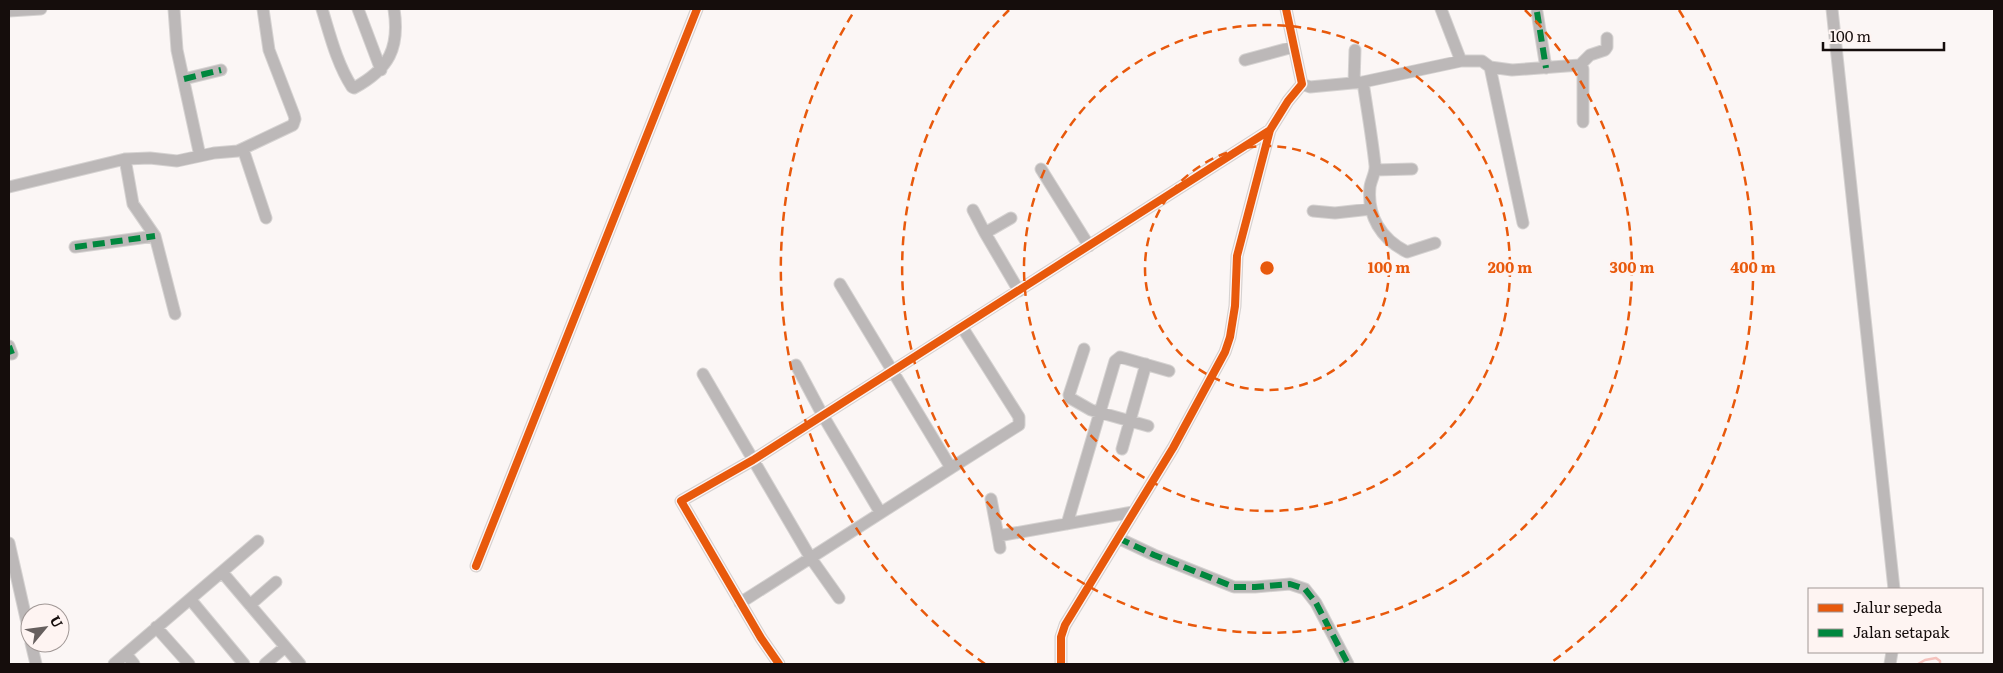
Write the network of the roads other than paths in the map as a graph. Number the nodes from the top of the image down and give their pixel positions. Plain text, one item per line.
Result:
1 (41, 9) edge
2 (174, 9) edge
3 (262, 9) edge
4 (322, 9) edge
5 (358, 9) edge
6 (394, 9) edge
7 (696, 9) edge
8 (1286, 9) edge
9 (1441, 9) edge
10 (1832, 9) edge
11 (9, 11) edge
12 (1537, 12) dead end
13 (1607, 38) dead end
14 (1293, 47) junction
15 (1355, 50) dead end
16 (1245, 60) dead end
17 (1461, 61) junction
18 (1580, 65) junction
19 (1490, 67) junction
20 (1546, 68) junction
21 (221, 70) dead end
22 (381, 70) junction
23 (184, 79) junction
24 (1359, 82) junction
25 (1302, 84) junction
26 (1584, 122) dead end
27 (1270, 130) junction
28 (243, 149) junction
29 (200, 156) junction
30 (125, 159) junction
31 (1041, 169) dead end
32 (1412, 169) dead end
33 (1375, 170) junction
34 (9, 187) edge
35 (1371, 209) junction
36 (973, 210) dead end
37 (1313, 211) dead end
38 (266, 218) dead end
39 (1011, 218) dead end
40 (1523, 223) dead end
41 (985, 233) junction
42 (155, 236) junction
43 (1435, 243) dead end
44 (1089, 246) junction
45 (75, 248) dead end
46 (840, 284) dead end
47 (1019, 290) junction
48 (175, 314) dead end
49 (962, 326) junction
50 (1084, 349) dead end
51 (1146, 364) junction
52 (796, 365) dead end
53 (892, 370) junction
54 (1169, 371) dead end
55 (703, 374) dead end
56 (1100, 413) junction
57 (822, 414) junction
58 (1130, 421) junction
59 (1148, 426) dead end
60 (1122, 449) dead end
61 (753, 460) junction
62 (951, 468) junction
63 (991, 499) dead end
64 (880, 512) junction
65 (1133, 512) junction
66 (1067, 524) junction
67 (998, 536) junction
68 (1118, 538) junction
69 (258, 541) dead end
70 (9, 543) edge
71 (1000, 548) dead end
72 (810, 556) junction
73 (476, 566) dead end
74 (222, 572) junction
75 (276, 582) dead end
76 (1894, 588) edge
77 (839, 598) dead end
78 (190, 599) junction
79 (23, 603) edge
80 (740, 603) junction
81 (250, 605) junction
82 (156, 627) junction
83 (285, 647) junction
84 (126, 654) junction
85 (114, 664) edge
86 (134, 664) edge
87 (189, 664) edge
88 (244, 664) edge
89 (265, 664) edge
90 (300, 664) edge
91 (779, 664) edge
92 (1061, 664) edge
93 (1348, 664) edge

1 - 11 street
2 - 23 street
3 - 28 street
4 - 22 street
5 - 22 street
6 - 22 street
7 - 73 street
8 - 14 street
9 - 17 street
10 - 76 street
12 - 20 street
13 - 18 street
14 - 16 street
14 - 25 street
15 - 24 street
17 - 19 street
17 - 24 street
18 - 20 street
18 - 26 street
19 - 20 street
19 - 40 street
21 - 23 street
23 - 29 street
24 - 25 street
24 - 33 street
25 - 27 street
27 - 44 street
27 - 65 street
28 - 29 street
28 - 38 street
29 - 30 street
30 - 34 street
30 - 42 street
31 - 44 street
32 - 33 street
33 - 35 street
35 - 37 street
35 - 43 street
36 - 41 street
39 - 41 street
41 - 47 street
42 - 45 street
42 - 48 street
44 - 47 street
46 - 53 street
47 - 49 street
49 - 53 street
49 - 62 street
50 - 56 street
51 - 54 street
51 - 56 street
51 - 58 street
52 - 57 street
53 - 57 street
53 - 62 street
55 - 61 street
56 - 58 street
56 - 66 street
57 - 61 street
57 - 64 street
58 - 59 street
58 - 60 street
61 - 72 street
61 - 80 street
62 - 64 street
63 - 67 street
64 - 72 street
65 - 66 street
65 - 68 street
66 - 67 street
67 - 71 street
68 - 92 street
68 - 93 street
69 - 74 street
70 - 79 street
72 - 77 street
72 - 80 street
74 - 78 street
74 - 81 street
75 - 81 street
78 - 82 street
78 - 88 street
80 - 91 street
81 - 83 street
82 - 84 street
82 - 87 street
83 - 89 street
83 - 90 street
84 - 85 street
84 - 86 street

